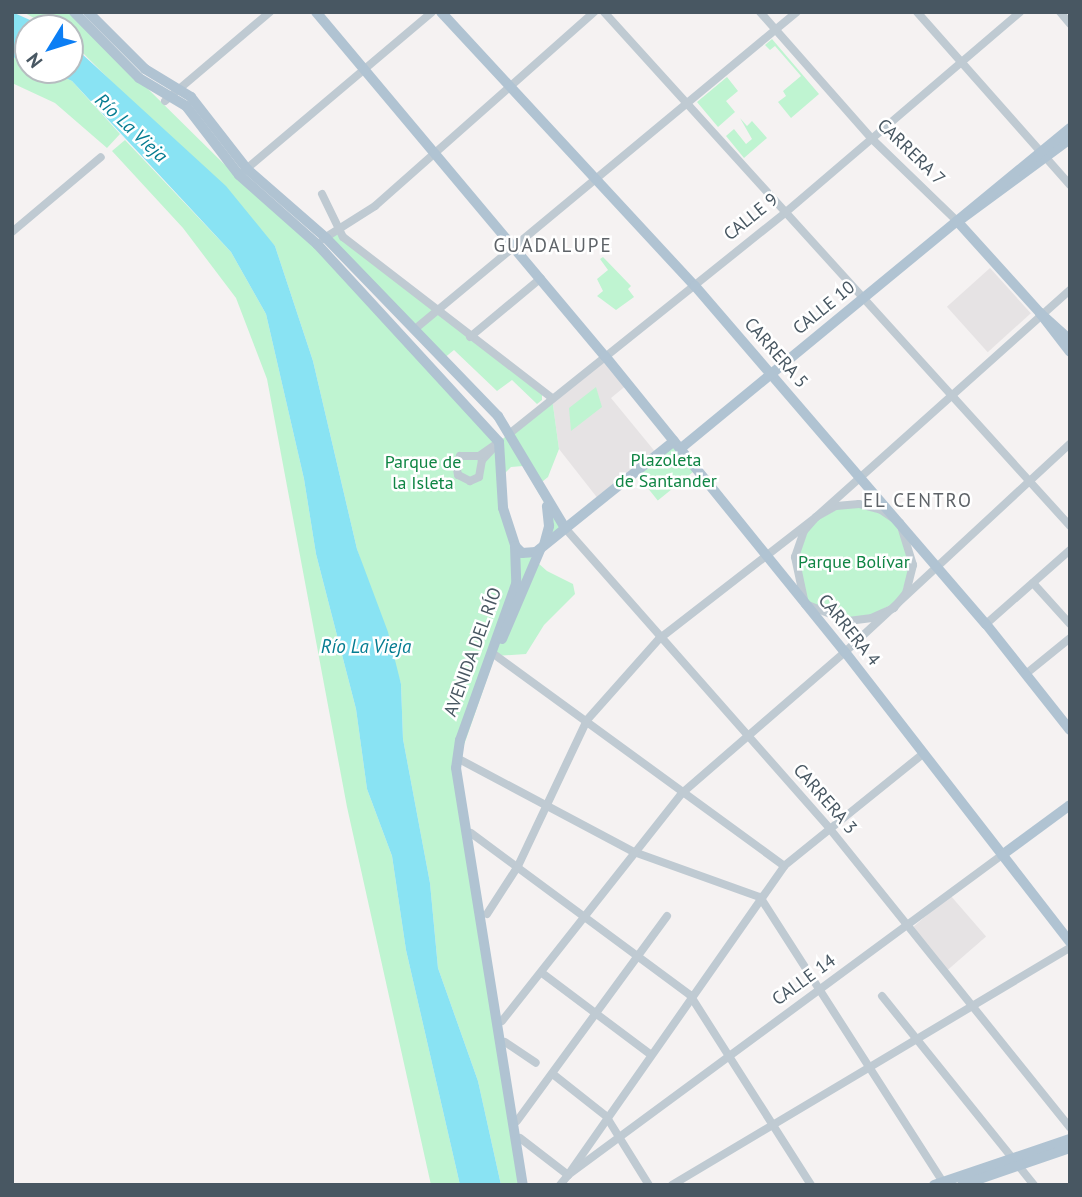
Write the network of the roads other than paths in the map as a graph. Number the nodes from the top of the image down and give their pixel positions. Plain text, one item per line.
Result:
1 (270, 12) edge
2 (316, 12) edge
3 (432, 12) edge
4 (441, 12) edge
5 (594, 12) edge
6 (604, 12) edge
7 (760, 12) edge
8 (797, 12) edge
9 (917, 12) edge
10 (1020, 12) edge
11 (1060, 12) edge
12 (85, 14) edge
13 (1070, 24) edge
14 (775, 31) junction
15 (959, 60) junction
16 (366, 72) junction
17 (511, 86) junction
18 (171, 95) junction
19 (687, 102) junction
20 (1070, 128) edge
21 (871, 138) junction
22 (1070, 139) edge
23 (434, 154) junction
24 (1045, 154) junction
25 (101, 157) dead end
26 (243, 172) junction
27 (597, 178) junction
28 (1070, 185) edge
29 (322, 194) dead end
30 (786, 212) junction
31 (957, 221) junction
32 (340, 229) junction
33 (12, 232) edge
34 (321, 241) junction
35 (515, 247) junction
36 (541, 278) junction
37 (695, 286) junction
38 (1070, 290) edge
39 (863, 299) junction
40 (435, 312) junction
41 (1040, 313) junction
42 (415, 329) junction
43 (470, 337) junction
44 (1070, 340) edge
45 (1070, 352) edge
46 (605, 356) junction
47 (771, 373) junction
48 (951, 392) junction
49 (551, 398) junction
50 (509, 434) junction
51 (499, 442) junction
52 (1070, 444) edge
53 (677, 445) junction
54 (480, 458) dead end
55 (503, 475) junction
56 (529, 475) junction
57 (861, 477) junction
58 (1029, 479) junction
59 (547, 500) joint
60 (816, 517) junction
61 (900, 523) junction
62 (1070, 526) edge
63 (565, 528) junction
64 (515, 546) junction
65 (542, 548) junction
66 (1070, 550) edge
67 (766, 555) junction
68 (936, 567) junction
69 (1033, 583) junction
70 (805, 604) junction
71 (894, 608) junction
72 (986, 624) junction
73 (1070, 624) edge
74 (1070, 638) edge
75 (659, 639) junction
76 (845, 653) junction
77 (495, 655) junction
78 (1027, 673) junction
79 (587, 720) junction
80 (1070, 730) edge
81 (746, 735) junction
82 (923, 754) junction
83 (459, 759) junction
84 (681, 794) junction
85 (1070, 805) edge
86 (544, 806) junction
87 (830, 829) junction
88 (471, 833) junction
89 (634, 852) junction
90 (1002, 855) junction
91 (518, 866) junction
92 (784, 866) junction
93 (760, 897) junction
94 (487, 914) junction
95 (587, 916) junction
96 (667, 916) dead end
97 (908, 927) junction
98 (1070, 942) edge
99 (1070, 948) edge
100 (639, 956) junction
101 (542, 974) junction
102 (820, 989) junction
103 (690, 995) junction
104 (882, 996) dead end
105 (972, 1007) junction
106 (597, 1016) junction
107 (502, 1021) junction
108 (918, 1039) junction
109 (505, 1042) junction
110 (650, 1054) junction
111 (729, 1056) junction
112 (536, 1063) dead end
113 (870, 1067) junction
114 (554, 1075) junction
115 (606, 1116) junction
116 (517, 1121) junction
117 (773, 1125) junction
118 (1070, 1128) edge
119 (520, 1138) junction
120 (619, 1139) junction
121 (1069, 1149) edge
122 (1018, 1161) junction
123 (568, 1175) junction
124 (941, 1184) edge
125 (525, 1185) edge
126 (560, 1185) edge
127 (649, 1185) edge
128 (672, 1185) edge
129 (811, 1185) edge
130 (962, 1185) edge
131 (1034, 1185) edge

1 - 18 street
2 - 16 main road, CARRERA 4
3 - 16 street
4 - 17 main road, CARRERA 5
5 - 17 street
6 - 19 street
7 - 14 street, CARRERA 7
8 - 14 street
9 - 15 street
10 - 15 street, CALLE 9
11 - 13 street
12 - 18 main road, AVENIDA DEL RÍO
14 - 19 street
14 - 21 street, CARRERA 7
15 - 21 street, CALLE 9
15 - 24 street
16 - 23 main road, CARRERA 4
16 - 26 street
17 - 23 street
17 - 27 main road, CARRERA 5
18 - 26 main road, AVENIDA DEL RÍO
19 - 27 street
19 - 30 street
20 - 24 main road, CALLE 10
21 - 30 street, CALLE 9
21 - 31 street, CARRERA 7
22 - 24 main road, CALLE 10
23 - 32 street
23 - 35 main road, CARRERA 4
24 - 28 street
24 - 31 main road, CALLE 10
25 - 33 street
26 - 34 main road, AVENIDA DEL RÍO
27 - 35 street
27 - 37 main road, CARRERA 5
29 - 32 street
30 - 37 street, CALLE 9
30 - 39 street
31 - 39 main road, CALLE 10
31 - 41 main road, CARRERA 7
32 - 34 street
32 - 40 street
34 - 42 main road, AVENIDA DEL RÍO
34 - 51 main road, AVENIDA DEL RÍO
35 - 36 main road, CARRERA 4
35 - 40 street
36 - 43 street
36 - 46 main road, CARRERA 4
37 - 46 street, CALLE 9
37 - 47 main road, CARRERA 5
38 - 41 street
39 - 47 main road, CALLE 10
39 - 48 street
40 - 42 street
40 - 43 street
41 - 44 main road, CARRERA 7
41 - 45 main road, CARRERA 7
41 - 48 street
42 - 50 main road, AVENIDA DEL RÍO
43 - 49 street
46 - 49 street, CALLE 9
46 - 53 main road, CARRERA 4
47 - 53 main road, CALLE 10
47 - 57 main road, CARRERA 5
48 - 57 street
48 - 58 street
49 - 50 street, CALLE 9
50 - 51 main road, CALLE 9
50 - 56 main road, AVENIDA DEL RÍO
51 - 54 street, CALLE 9
51 - 55 main road, AVENIDA DEL RÍO
52 - 58 street
53 - 63 main road, CALLE 10
53 - 67 main road, CARRERA 4
55 - 56 main road
55 - 64 main road, AVENIDA DEL RÍO
56 - 59 main road, AVENIDA DEL RÍO
56 - 65 main road, AVENIDA DEL RÍO
57 - 60 street
57 - 61 main road, CARRERA 5
58 - 62 street
58 - 68 street
59 - 63 main road, CARRERA 3
60 - 61 street
60 - 67 street
60 - 70 street
61 - 68 main road, CARRERA 5
61 - 71 street
63 - 65 main road, CALLE 10
63 - 75 street, CARRERA 3
64 - 65 main road
64 - 83 main road, AVENIDA DEL RÍO
65 - 77 main road, AVENIDA DEL RÍO
66 - 69 street
67 - 70 main road, CARRERA 4
67 - 75 street
68 - 71 street
68 - 72 main road, CARRERA 5
69 - 72 street
69 - 73 street
70 - 71 street
70 - 76 main road, CARRERA 4
71 - 76 street
72 - 78 main road, CARRERA 5
74 - 78 street
75 - 79 street
75 - 81 street, CARRERA 3
76 - 81 street
76 - 82 main road, CARRERA 4
77 - 79 street
77 - 83 main road, AVENIDA DEL RÍO
78 - 80 main road, CARRERA 5
79 - 84 street
79 - 86 street
81 - 84 street
81 - 87 street, CARRERA 3
82 - 87 street
82 - 90 main road, CARRERA 4
83 - 86 street
83 - 88 main road, AVENIDA DEL RÍO
83 - 125 main road, AVENIDA DEL RÍO
84 - 89 street
84 - 92 street
85 - 90 main road, CALLE 14
86 - 89 street
86 - 91 street
87 - 92 street
87 - 97 street, CARRERA 3
88 - 91 street
88 - 94 main road, AVENIDA DEL RÍO
89 - 93 street
89 - 95 street
90 - 97 street, CALLE 14
90 - 98 main road, CARRERA 4
91 - 94 street
91 - 95 street
92 - 93 street
93 - 102 street
93 - 103 street
94 - 107 main road, AVENIDA DEL RÍO
95 - 100 street
95 - 101 street
96 - 100 street
97 - 102 street, CALLE 14
97 - 105 street, CARRERA 3
99 - 105 street
100 - 103 street
100 - 106 street
101 - 106 street
101 - 107 street
102 - 111 street, CALLE 14
102 - 113 street
103 - 110 street
103 - 111 street
104 - 108 street
105 - 108 street
105 - 118 street, CARRERA 3
106 - 110 street
106 - 114 street
107 - 109 main road, AVENIDA DEL RÍO
108 - 113 street
108 - 122 street
109 - 112 street
109 - 116 main road, AVENIDA DEL RÍO
110 - 115 street
111 - 117 street
111 - 120 street, CALLE 14
113 - 117 street
113 - 124 street
114 - 115 street
114 - 116 street
115 - 120 street
115 - 123 street
116 - 119 main road, AVENIDA DEL RÍO
117 - 128 street
117 - 129 street
119 - 123 street
119 - 125 main road, AVENIDA DEL RÍO
120 - 123 street, CALLE 14
120 - 127 street
121 - 122 main road
122 - 124 main road
122 - 130 main road
122 - 131 street
123 - 126 street, CALLE 14

